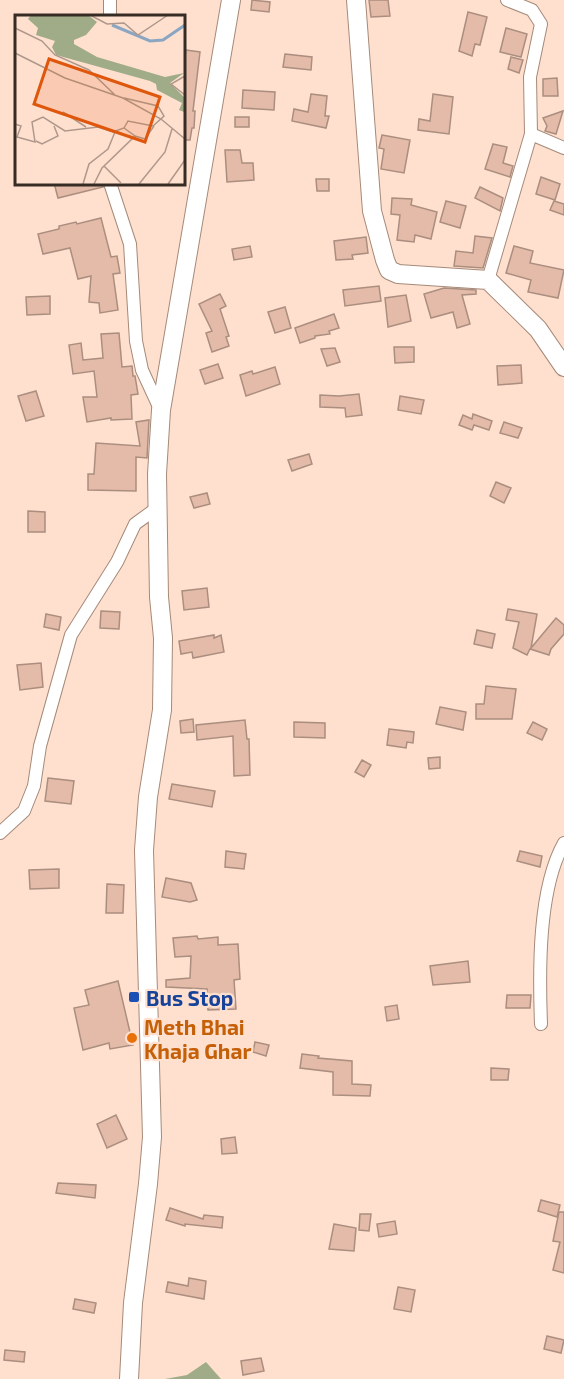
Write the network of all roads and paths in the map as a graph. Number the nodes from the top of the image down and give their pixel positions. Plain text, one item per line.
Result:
1 (231, 0) edge
2 (356, 0) edge
3 (507, 0) edge
4 (531, 134) junction
5 (564, 148) edge
6 (110, 184) edge
7 (488, 280) junction
8 (564, 368) edge
9 (161, 410) junction
10 (158, 508) junction
11 (0, 833) edge
12 (564, 843) edge
13 (541, 1024) dead end
14 (129, 1379) edge

1 - 9 main road
2 - 7 main road
3 - 4 street
4 - 5 street
4 - 7 street
6 - 9 street
7 - 8 main road
9 - 10 main road
10 - 11 street
10 - 14 main road
12 - 13 street

